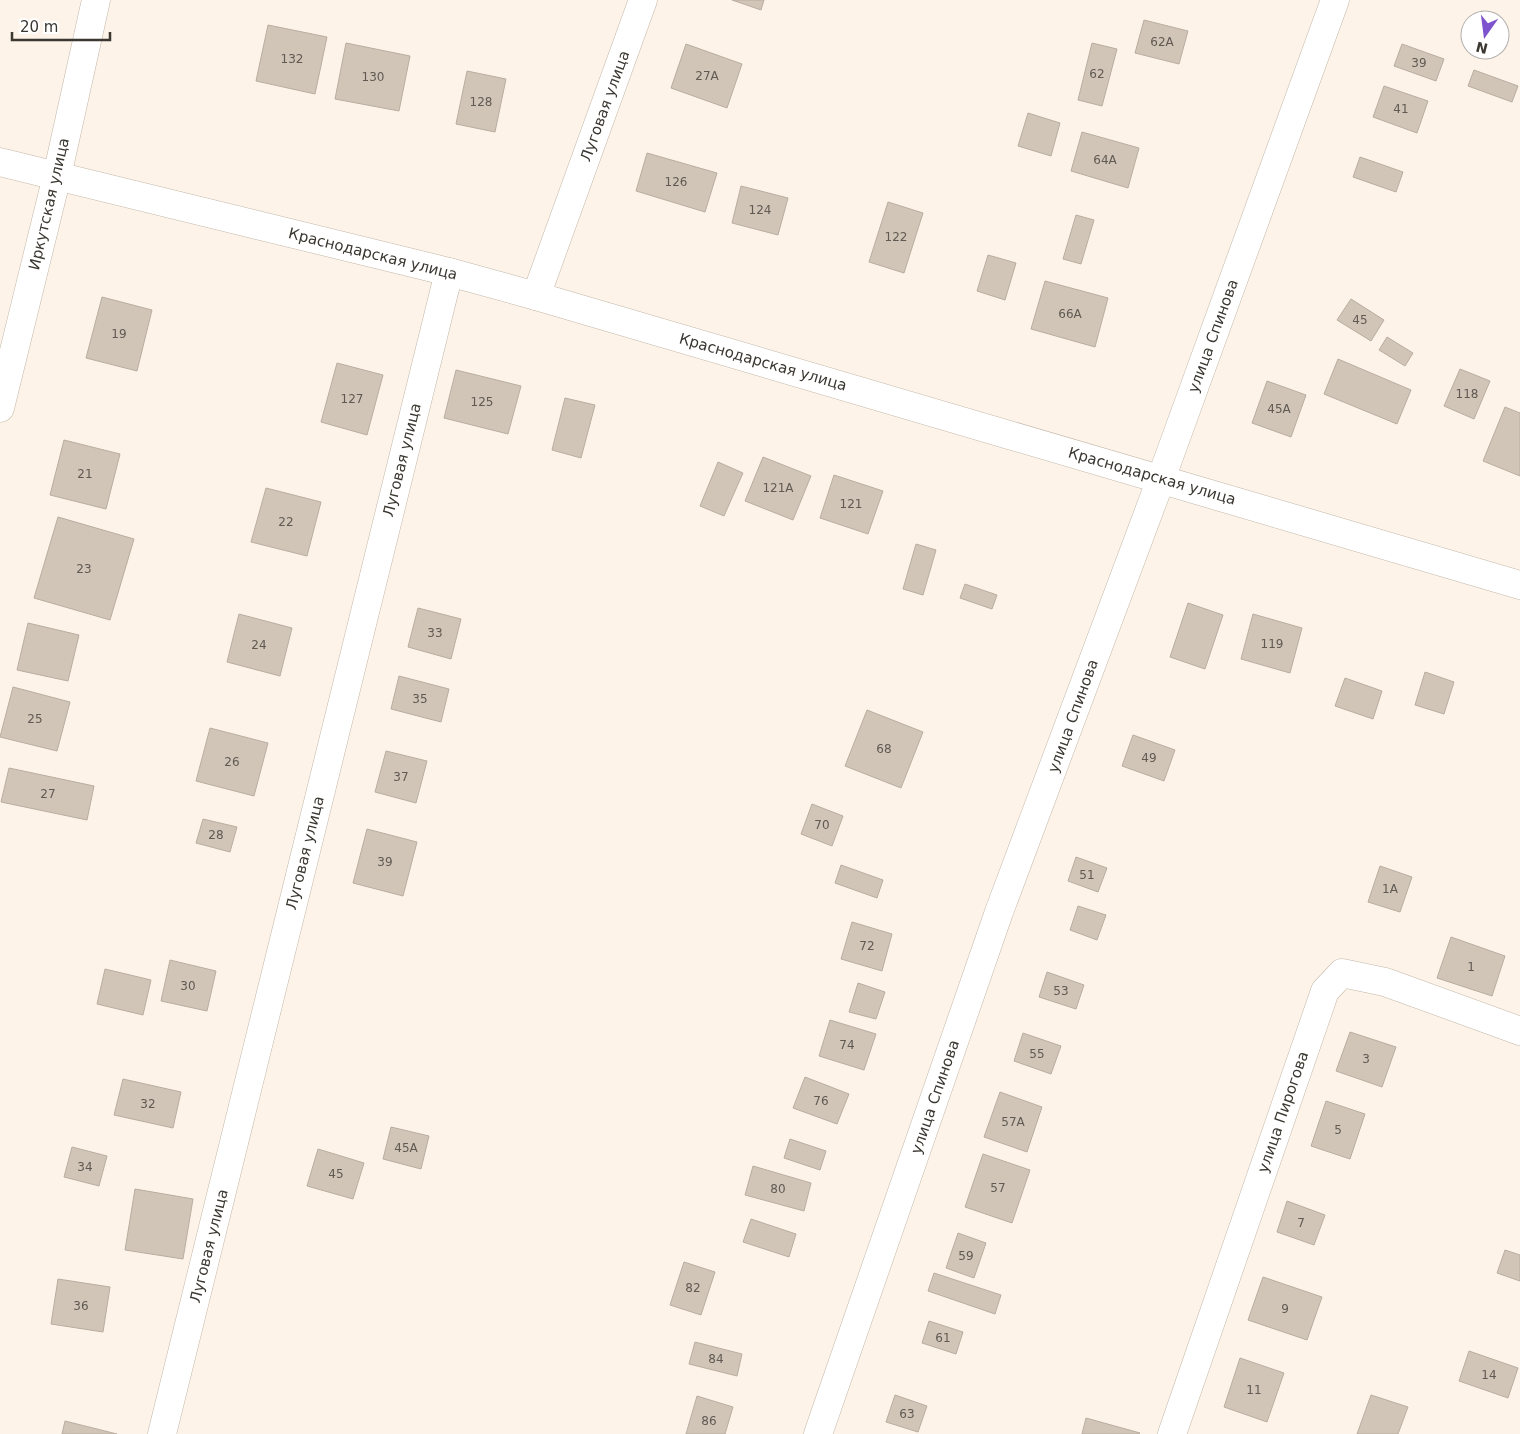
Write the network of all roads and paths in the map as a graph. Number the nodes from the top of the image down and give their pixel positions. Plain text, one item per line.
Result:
1 (96, 0) edge
2 (643, 0) edge
3 (1335, 0) edge
4 (0, 162) edge
5 (57, 176) junction
6 (448, 272) junction
7 (536, 296) junction
8 (0, 408) edge
9 (1161, 479) junction
10 (1520, 585) edge
11 (1520, 1031) edge
12 (162, 1434) edge
13 (818, 1434) edge
14 (1172, 1434) edge

1 - 5 street, Иркутская улица
2 - 7 street, Луговая улица
3 - 9 street, улица Спинова
4 - 5 street, Краснодарская улица
5 - 6 street, Краснодарская улица
5 - 8 street, Иркутская улица
6 - 7 street, Краснодарская улица
6 - 12 street, Луговая улица
7 - 9 street, Краснодарская улица
9 - 10 street, Краснодарская улица
9 - 13 street, улица Спинова
11 - 14 street, улица Пирогова

